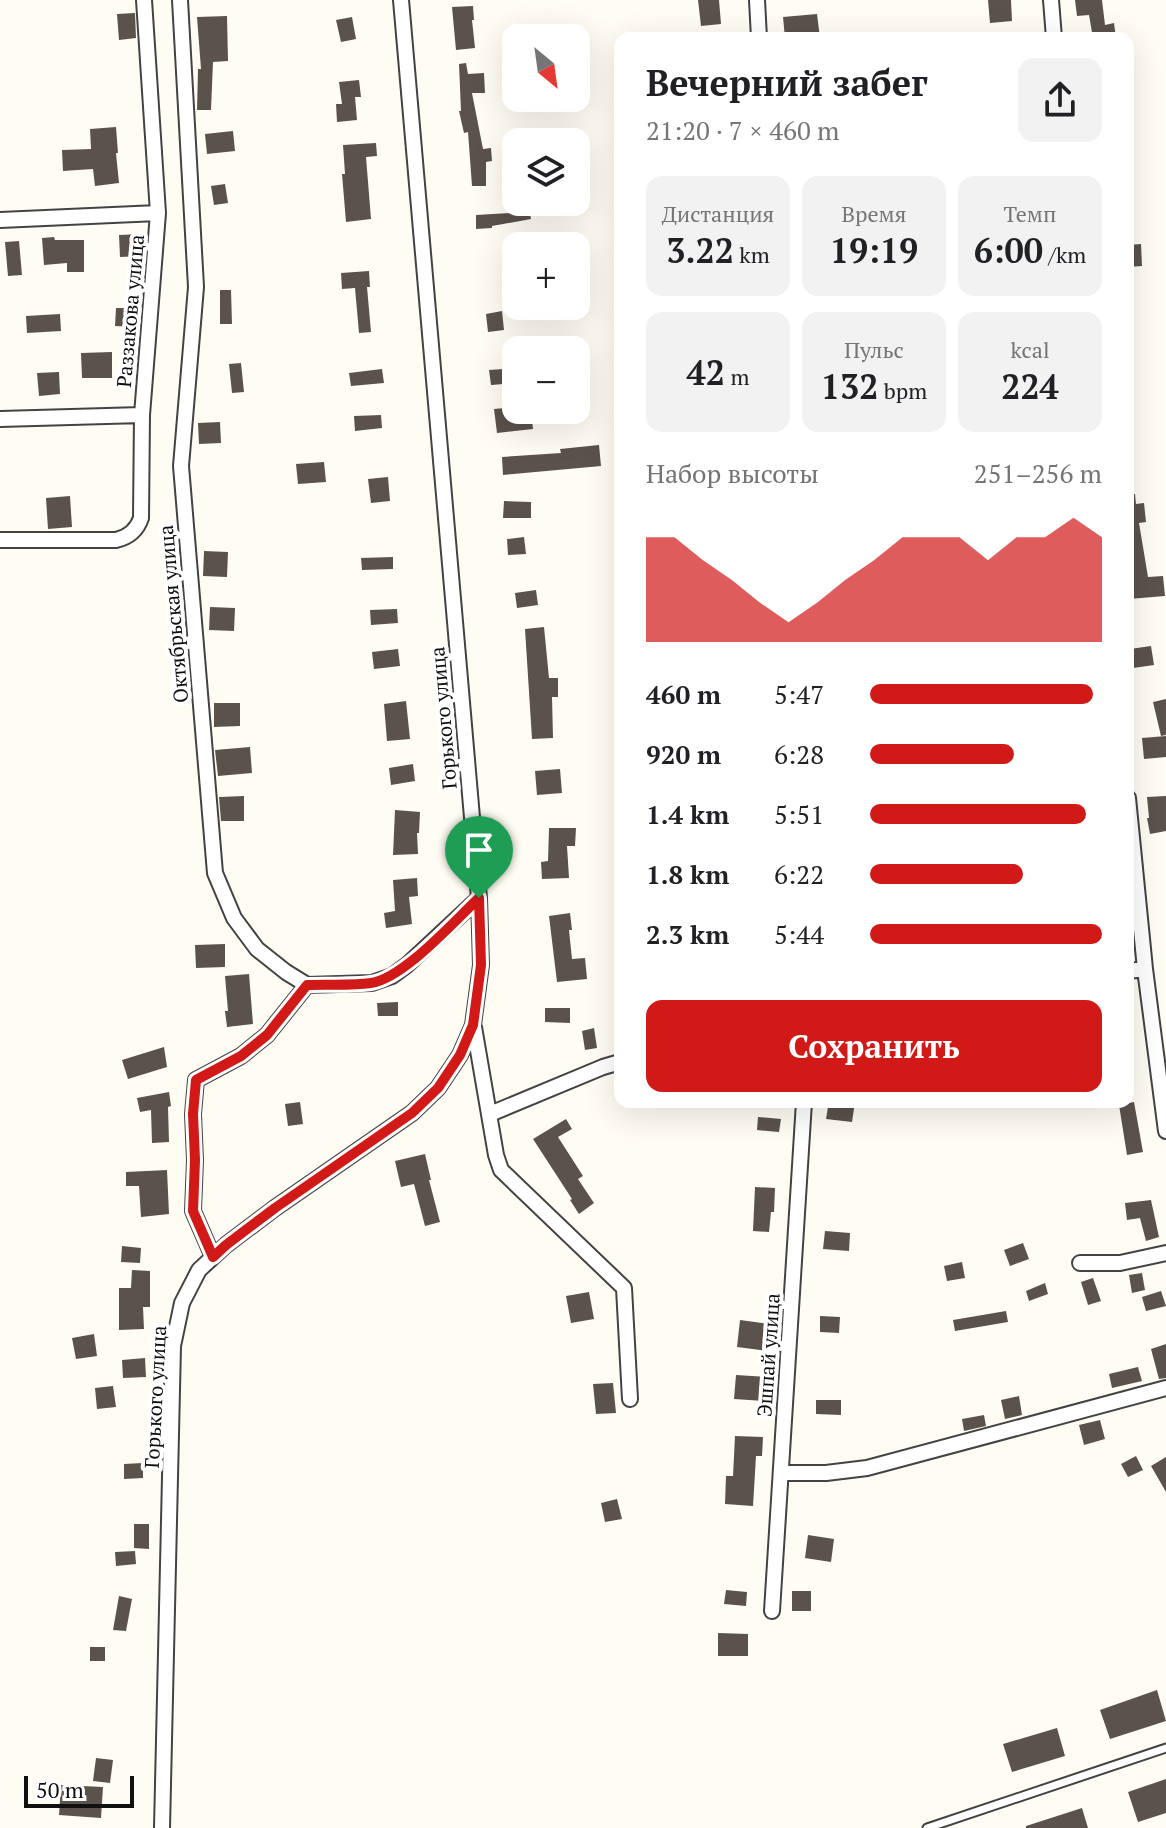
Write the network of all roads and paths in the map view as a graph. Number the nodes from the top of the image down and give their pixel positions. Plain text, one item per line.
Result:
1 (144, 0) edge
2 (180, 0) edge
3 (401, 0) edge
4 (757, 0) edge
5 (1051, 0) edge
6 (759, 32) edge
7 (1054, 32) edge
8 (158, 213) junction
9 (0, 220) edge
10 (142, 415) junction
11 (0, 419) edge
12 (0, 540) edge
13 (1134, 858) edge
14 (479, 898) junction
15 (1145, 969) junction
16 (1134, 970) edge
17 (307, 985) junction
18 (1166, 1002) edge
19 (1150, 1004) junction
20 (473, 1025) junction
21 (614, 1064) edge
22 (804, 1108) edge
23 (490, 1114) junction
24 (1166, 1131) edge
25 (1166, 1253) edge
26 (213, 1257) junction
27 (1080, 1263) dead end
28 (1166, 1388) edge
29 (630, 1399) dead end
30 (781, 1473) junction
31 (772, 1611) dead end
32 (1166, 1748) edge
33 (162, 1828) edge
34 (927, 1828) edge

1 - 8 street, Раззакова улица
2 - 17 street, Октябрьская улица
3 - 14 street, Горького улица
4 - 6 street
5 - 7 street
8 - 9 street
8 - 10 street, Раззакова улица
10 - 11 street, Раззакова улица
10 - 12 street
13 - 15 street
14 - 17 street
14 - 20 street, Горького улица
15 - 16 street
15 - 19 street
17 - 26 street
18 - 19 street
19 - 24 street
20 - 23 street
20 - 26 street, Горького улица
21 - 23 street
22 - 30 street, Эшпай улица
23 - 29 street
25 - 27 street
26 - 33 street, Горького улица
28 - 30 street
30 - 31 street, Эшпай улица
32 - 34 lane

